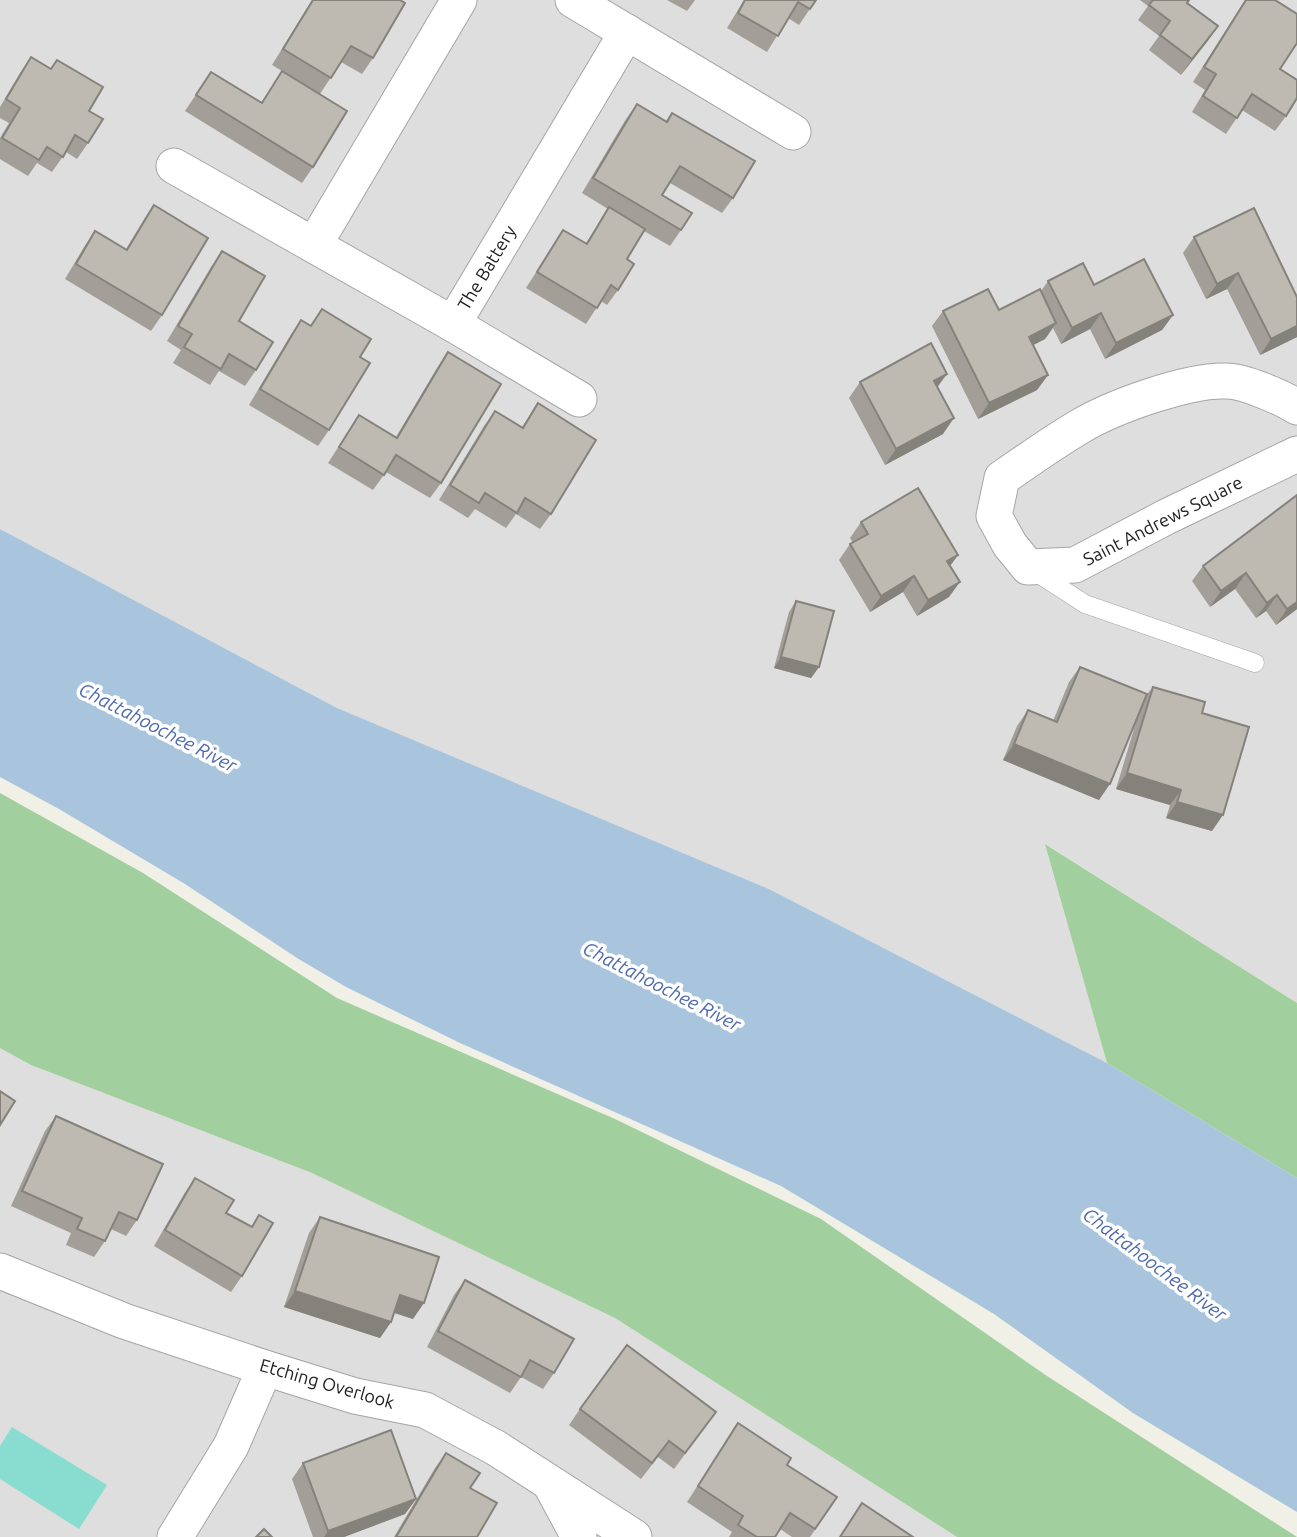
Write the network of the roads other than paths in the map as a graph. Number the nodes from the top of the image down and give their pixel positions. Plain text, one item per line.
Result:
1 (459, 0) edge
2 (573, 0) edge
3 (627, 32) junction
4 (793, 132) dead end
5 (174, 166) dead end
6 (314, 245) junction
7 (453, 324) junction
8 (579, 399) dead end
9 (1297, 407) edge
10 (1297, 454) edge
11 (1028, 567) junction
12 (1255, 663) dead end
13 (0, 1272) edge
14 (265, 1368) junction
15 (551, 1484) junction
16 (175, 1537) edge
17 (579, 1537) edge
18 (634, 1537) edge

1 - 6 street
2 - 3 street
3 - 4 street
3 - 7 street, The Battery
5 - 6 street, The Battery
6 - 7 street, The Battery
7 - 8 street
9 - 11 street
10 - 11 street, Saint Andrews Square
11 - 12 lane
13 - 14 street, Etching Overlook
14 - 15 street, Etching Overlook
14 - 16 street
15 - 17 street
15 - 18 street, Etching Overlook

